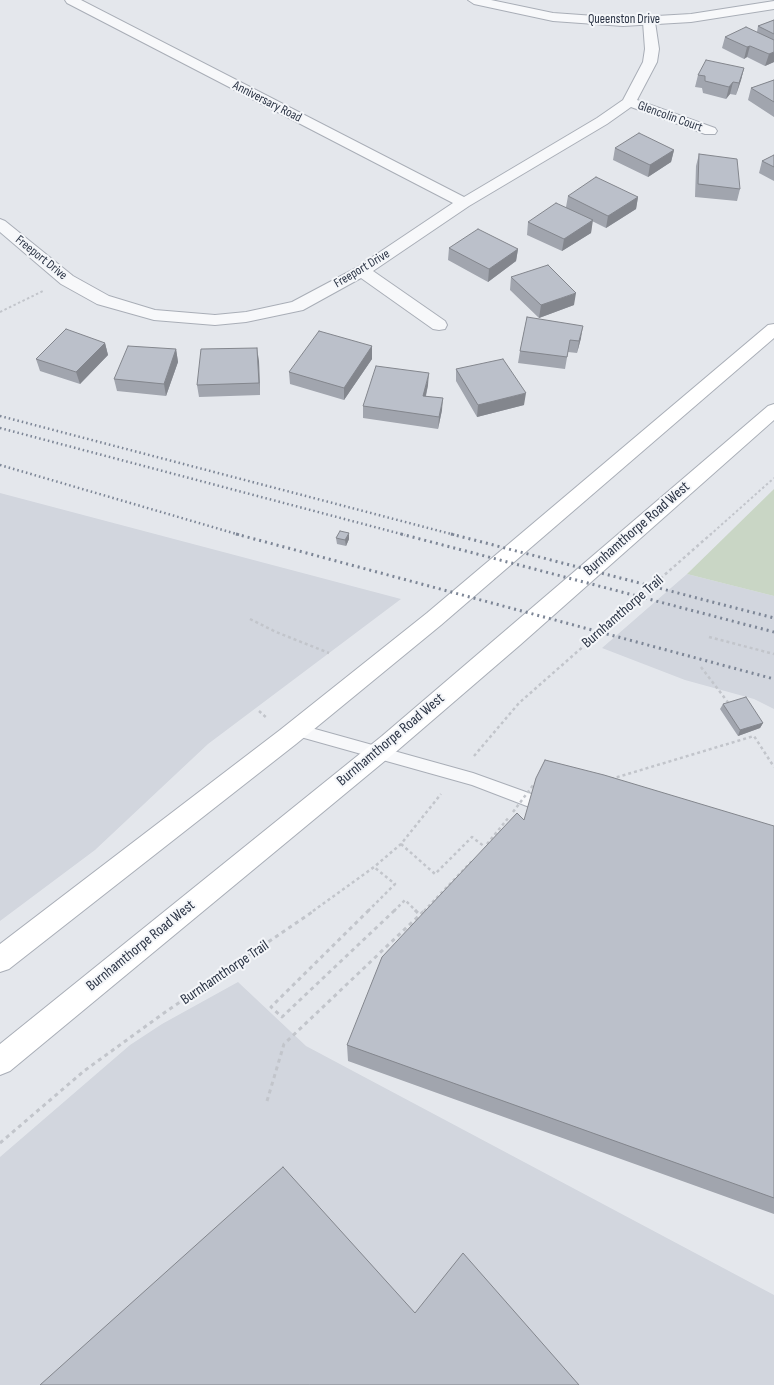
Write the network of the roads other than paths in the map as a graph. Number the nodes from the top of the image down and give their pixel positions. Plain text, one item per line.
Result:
1 (71, 0) edge
2 (474, 0) edge
3 (500, 3) edge
4 (774, 5) edge
5 (649, 22) junction
6 (629, 102) junction
7 (710, 131) dead end
8 (464, 203) junction
9 (0, 224) edge
10 (362, 271) junction
11 (439, 325) dead end
12 (774, 329) edge
13 (774, 410) edge
14 (297, 730) junction
15 (378, 753) junction
16 (532, 801) edge
17 (0, 960) edge
18 (0, 1061) edge

1 - 8 street, Anniversary Road
2 - 3 street, Queenston Drive
3 - 5 street, Queenston Drive
4 - 5 street, Queenston Drive
5 - 6 street, Freeport Drive
6 - 7 street, Glencolin Court
6 - 8 street, Freeport Drive
8 - 10 street, Freeport Drive
9 - 10 street, Freeport Drive
10 - 11 street
12 - 14 main road
13 - 15 main road, Burnhamthorpe Road West
14 - 15 lane
14 - 17 main road
15 - 16 lane
15 - 18 main road, Burnhamthorpe Road West

